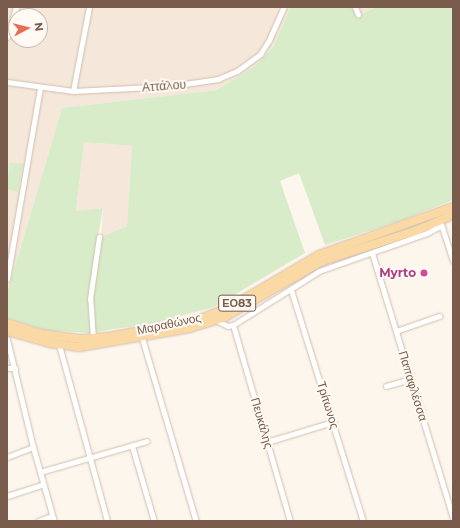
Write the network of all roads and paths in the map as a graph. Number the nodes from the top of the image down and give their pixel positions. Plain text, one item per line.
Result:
1 (16, 7) edge
2 (89, 7) edge
3 (284, 7) edge
4 (355, 7) edge
5 (358, 14) dead end
6 (7, 37) edge
7 (7, 82) edge
8 (40, 88) junction
9 (73, 92) junction
10 (453, 207) edge
11 (453, 215) edge
12 (440, 220) junction
13 (99, 237) dead end
14 (372, 253) junction
15 (453, 261) edge
16 (7, 279) edge
17 (291, 290) junction
18 (439, 316) dead end
19 (216, 320) junction
20 (7, 324) edge
21 (233, 325) junction
22 (7, 331) edge
23 (396, 331) junction
24 (93, 338) junction
25 (142, 338) junction
26 (7, 340) edge
27 (59, 344) junction
28 (7, 368) edge
29 (15, 368) junction
30 (410, 379) junction
31 (386, 386) dead end
32 (333, 422) junction
33 (147, 441) dead end
34 (267, 442) junction
35 (132, 446) junction
36 (32, 447) junction
37 (7, 457) edge
38 (90, 458) junction
39 (40, 472) junction
40 (43, 484) junction
41 (7, 496) edge
42 (53, 518) edge
43 (453, 518) edge
44 (38, 521) edge
45 (107, 521) edge
46 (154, 521) edge
47 (196, 521) edge
48 (290, 521) edge
49 (363, 521) edge

1 - 6 street
2 - 9 street
3 - 9 street, Αττάλου
4 - 5 street
7 - 8 street, Αττάλου
8 - 9 street, Αττάλου
8 - 16 street
10 - 24 main road, Μαραθώνος / ΕΟ83
11 - 12 main road, Μαραθώνος / ΕΟ83
12 - 14 street
12 - 15 street
12 - 19 main road, Μαραθώνος / ΕΟ83
13 - 24 street
14 - 17 street
14 - 23 street, Παπαφλέσσα
17 - 21 street
17 - 32 street, Τρίτωνος
18 - 23 street
19 - 21 street
19 - 25 main road, Μαραθώνος / ΕΟ83
20 - 24 main road, Μαραθώνος / ΕΟ83
21 - 34 street, Πευκάλης
22 - 27 main road, Μαραθώνος / ΕΟ83
23 - 30 street, Παπαφλέσσα
25 - 27 main road, Μαραθώνος / ΕΟ83
25 - 47 street
26 - 29 street
27 - 38 street
28 - 29 street
29 - 36 street
30 - 31 street
30 - 43 street, Παπαφλέσσα
32 - 34 street
32 - 49 street, Τρίτωνος
33 - 35 street
34 - 48 street, Πευκάλης
35 - 38 street
35 - 46 street
36 - 37 street
36 - 39 street
38 - 39 street
38 - 45 street
39 - 40 street
40 - 41 street
40 - 42 street
42 - 44 street

